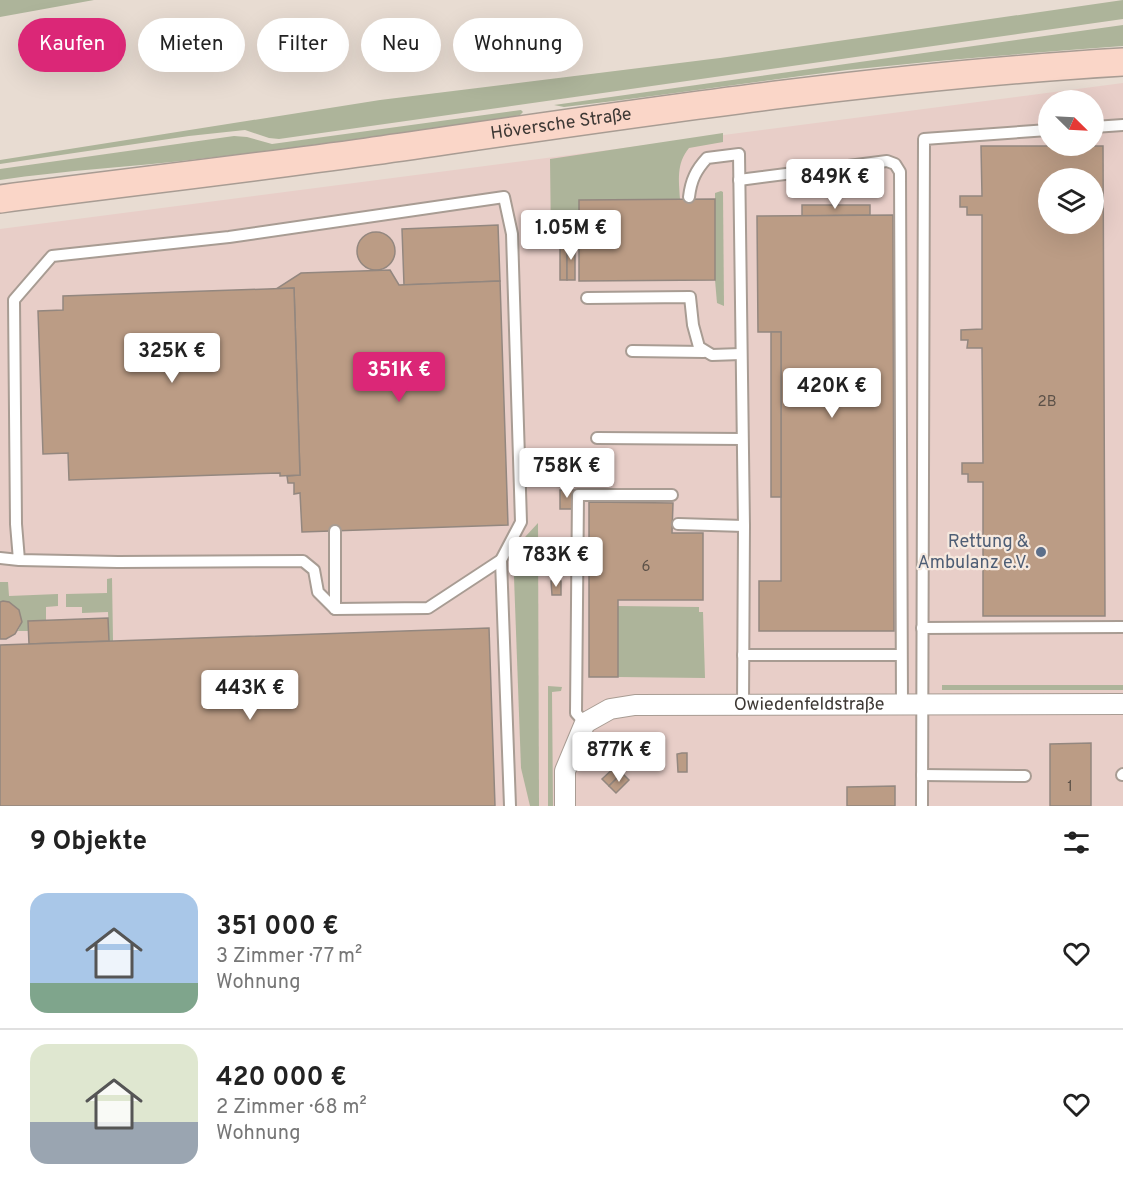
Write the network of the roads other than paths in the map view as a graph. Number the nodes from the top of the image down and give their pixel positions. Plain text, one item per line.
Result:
1 (1123, 62) edge
2 (1123, 125) edge
3 (1104, 126) edge
4 (1038, 131) edge
5 (739, 180) junction
6 (689, 197) dead end
7 (0, 199) edge
8 (587, 298) dead end
9 (632, 351) dead end
10 (704, 352) junction
11 (741, 354) junction
12 (597, 438) dead end
13 (742, 439) junction
14 (672, 495) dead end
15 (678, 524) dead end
16 (744, 526) junction
17 (335, 531) dead end
18 (0, 558) edge
19 (19, 560) junction
20 (501, 560) junction
21 (335, 609) junction
22 (1123, 627) edge
23 (922, 628) junction
24 (743, 655) junction
25 (902, 655) junction
26 (1123, 704) edge
27 (743, 705) junction
28 (902, 705) junction
29 (922, 705) junction
30 (585, 723) junction
31 (922, 775) junction
32 (1025, 776) dead end
33 (510, 806) edge
34 (565, 806) edge
35 (922, 806) edge

1 - 7 main road, Höversche Straße
2 - 3 lane
4 - 23 lane
5 - 6 lane
5 - 11 lane
5 - 25 lane
8 - 10 lane
9 - 10 lane
10 - 11 lane
11 - 13 lane
12 - 13 lane
13 - 16 lane
14 - 30 lane
15 - 16 lane
16 - 24 lane
17 - 21 lane
18 - 19 lane
19 - 20 lane
19 - 21 lane
20 - 21 lane
20 - 33 lane
22 - 23 lane
23 - 29 lane
24 - 25 lane
24 - 27 lane
25 - 28 lane
26 - 29 street, Owiedenfeldstraße
27 - 28 street, Owiedenfeldstraße
27 - 30 street, Owiedenfeldstraße
28 - 29 street, Owiedenfeldstraße
29 - 31 lane
30 - 34 street
31 - 32 lane
31 - 35 lane

